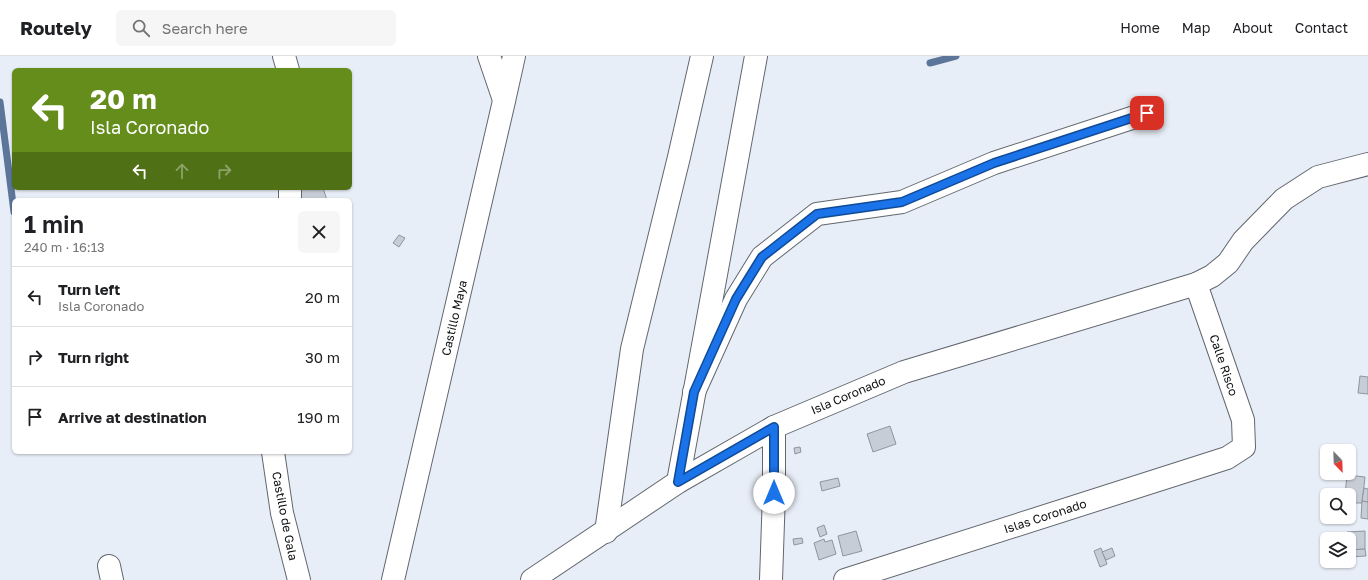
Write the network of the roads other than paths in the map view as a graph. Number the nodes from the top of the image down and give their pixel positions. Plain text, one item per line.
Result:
1 (284, 56) edge
2 (489, 56) edge
3 (514, 56) edge
4 (702, 56) edge
5 (756, 56) edge
6 (287, 68) edge
7 (504, 101) junction
8 (1147, 113) dead end
9 (1368, 164) edge
10 (1196, 284) junction
11 (694, 392) junction
12 (774, 427) junction
13 (1244, 447) joint
14 (273, 454) edge
15 (678, 482) junction
16 (606, 532) junction
17 (299, 580) edge
18 (393, 580) edge
19 (532, 580) edge
20 (771, 580) edge
21 (845, 580) edge

1 - 6 street
2 - 7 street
3 - 7 street, Castillo Maya
4 - 16 street
5 - 11 street
7 - 18 street, Castillo Maya
8 - 11 street
9 - 10 street, Isla Coronado
10 - 12 street, Isla Coronado
10 - 13 street, Calle Risco
11 - 15 street
12 - 15 street, Isla Coronado
12 - 20 street
13 - 21 street, Islas Coronado
14 - 17 street, Castillo de Gala
15 - 16 street, Isla Coronado
16 - 19 street, Isla Coronado

